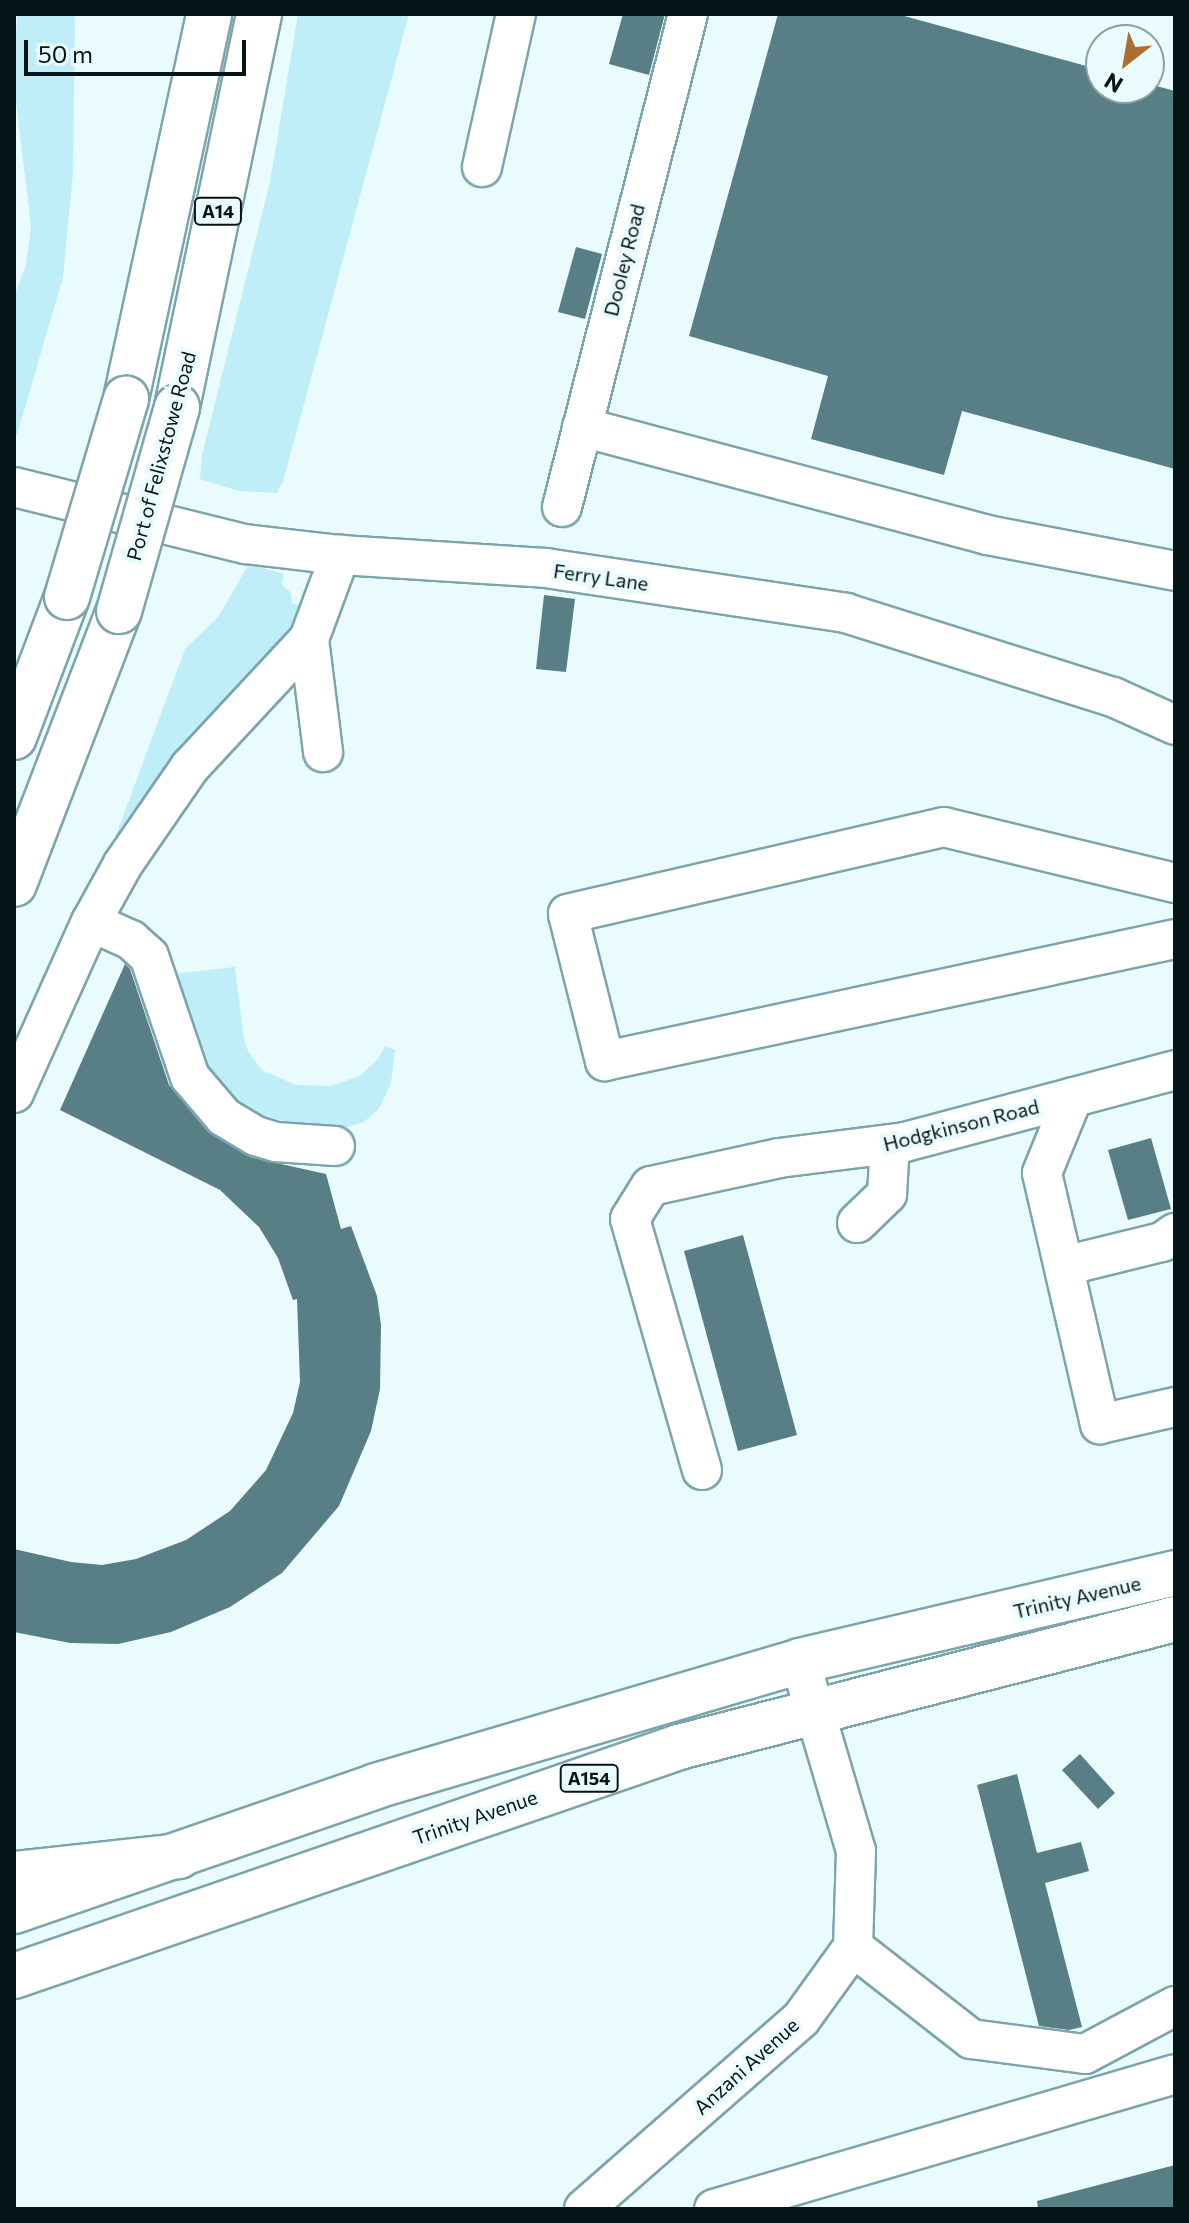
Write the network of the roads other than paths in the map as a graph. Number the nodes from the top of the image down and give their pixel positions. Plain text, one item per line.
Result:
1 (209, 14) edge
2 (259, 14) edge
3 (516, 14) edge
4 (688, 14) edge
5 (482, 167) dead end
6 (582, 427) junction
7 (14, 487) edge
8 (562, 507) dead end
9 (340, 555) junction
10 (1175, 571) edge
11 (309, 639) junction
12 (1175, 725) edge
13 (14, 737) edge
14 (323, 752) dead end
15 (1175, 883) edge
16 (14, 884) edge
17 (91, 922) junction
18 (1175, 939) edge
19 (1175, 1070) edge
20 (14, 1093) edge
21 (1073, 1097) junction
22 (890, 1144) junction
23 (335, 1146) dead end
24 (857, 1223) dead end
25 (1175, 1233) edge
26 (1064, 1266) junction
27 (1175, 1407) edge
28 (702, 1470) dead end
29 (1175, 1573) edge
30 (1175, 1619) edge
31 (800, 1661) junction
32 (814, 1711) junction
33 (179, 1856) junction
34 (14, 1874) edge
35 (14, 1911) edge
36 (853, 1947) junction
37 (14, 1976) edge
38 (1175, 2006) edge
39 (1175, 2074) edge
40 (584, 2209) edge
41 (714, 2209) edge

1 - 13 main road, A14, bridge
2 - 16 main road, Port of Felixstowe Road / A14, bridge
3 - 5 street
4 - 6 street, Dooley Road
6 - 8 street, Dooley Road
6 - 10 street
7 - 9 street, Ferry Lane
9 - 11 street
9 - 12 street, Ferry Lane
11 - 14 street
11 - 17 street
15 - 18 street
17 - 20 street
17 - 23 street
19 - 21 street, Hodgkinson Road
21 - 22 street, Hodgkinson Road
21 - 26 street
22 - 24 street
22 - 28 street, Hodgkinson Road
25 - 26 street
26 - 27 street
29 - 31 main road, Trinity Avenue
30 - 32 main road, Trinity Avenue / A154
31 - 32 street
31 - 33 main road, Trinity Avenue
32 - 36 street
32 - 37 main road, Trinity Avenue / A154
33 - 34 main road
33 - 35 main road, Trinity Avenue
36 - 38 street
36 - 40 street, Anzani Avenue
39 - 41 street

